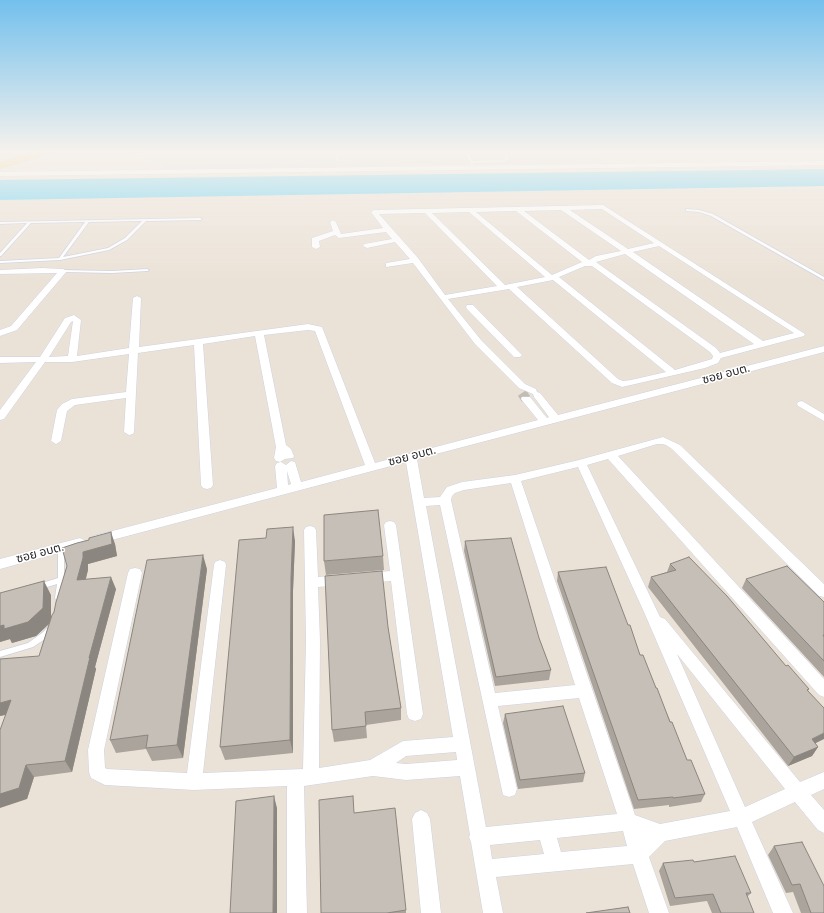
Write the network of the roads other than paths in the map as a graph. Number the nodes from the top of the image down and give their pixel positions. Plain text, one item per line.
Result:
1 (563, 208) junction
2 (518, 209) junction
3 (687, 210) dead end
4 (471, 211) junction
5 (427, 212) junction
6 (200, 219) dead end
7 (145, 220) junction
8 (88, 221) junction
9 (30, 222) junction
10 (333, 222) dead end
11 (0, 223) edge
12 (388, 230) junction
13 (337, 232) junction
14 (397, 240) junction
15 (660, 244) junction
16 (367, 246) dead end
17 (316, 247) dead end
18 (627, 252) junction
19 (0, 254) edge
20 (60, 259) junction
21 (415, 260) junction
22 (0, 262) edge
23 (588, 263) junction
24 (389, 265) dead end
25 (147, 270) dead end
26 (63, 271) junction
27 (0, 272) edge
28 (553, 278) junction
29 (824, 278) edge
30 (507, 287) junction
31 (137, 298) dead end
32 (443, 298) junction
33 (470, 307) dead end
34 (0, 333) edge
35 (259, 334) junction
36 (498, 336) junction
37 (198, 341) junction
38 (478, 342) junction
39 (761, 344) junction
40 (824, 349) edge
41 (133, 350) junction
42 (517, 355) dead end
43 (718, 356) junction
44 (72, 359) junction
45 (0, 360) edge
46 (42, 360) junction
47 (674, 373) junction
48 (528, 393) junction
49 (131, 394) junction
50 (802, 404) dead end
51 (0, 417) edge
52 (824, 418) edge
53 (556, 419) junction
54 (545, 422) junction
55 (129, 432) dead end
56 (56, 441) dead end
57 (610, 454) junction
58 (411, 456) junction
59 (284, 458) junction
60 (581, 463) junction
61 (371, 467) junction
62 (515, 479) junction
63 (207, 485) dead end
64 (297, 486) junction
65 (284, 490) junction
66 (445, 500) junction
67 (419, 503) junction
68 (390, 525) dead end
69 (310, 530) dead end
70 (61, 548) junction
71 (0, 564) edge
72 (220, 565) dead end
73 (135, 573) dead end
74 (397, 575) junction
75 (61, 580) junction
76 (312, 583) junction
77 (30, 589) edge
78 (824, 592) edge
79 (58, 602) edge
80 (651, 612) junction
81 (55, 624) edge
82 (0, 654) edge
83 (824, 690) edge
84 (584, 691) junction
85 (489, 700) junction
86 (415, 714) dead end
87 (462, 744) junction
88 (467, 767) junction
89 (374, 768) junction
90 (303, 778) junction
91 (824, 780) edge
92 (194, 782) junction
93 (510, 789) dead end
94 (798, 792) junction
95 (740, 818) junction
96 (421, 819) dead end
97 (629, 822) junction
98 (824, 824) edge
99 (546, 830) junction
100 (660, 833) junction
101 (478, 836) junction
102 (640, 854) junction
103 (556, 862) junction
104 (485, 869) junction
105 (297, 913) edge
106 (431, 913) edge
107 (493, 913) edge
108 (659, 913) edge
109 (783, 913) edge

1 - 2 street
1 - 15 street
1 - 18 street
2 - 4 street
2 - 23 street
3 - 29 lane
4 - 5 street
4 - 28 street
5 - 12 street
5 - 30 street
6 - 7 lane
7 - 8 lane
7 - 20 lane
8 - 9 lane
8 - 20 lane
9 - 11 lane
9 - 19 lane
10 - 13 street
12 - 13 street
12 - 14 street
13 - 17 street
14 - 16 street
14 - 21 street
15 - 18 street
15 - 39 street
18 - 23 street
18 - 39 street
20 - 22 lane
21 - 24 street
21 - 32 street
23 - 28 street
23 - 43 street
25 - 26 lane
26 - 27 street
26 - 34 street
28 - 30 street
28 - 47 street
30 - 32 street
30 - 47 street
31 - 41 street
32 - 38 street
33 - 36 street
35 - 37 street
35 - 59 street
35 - 61 street
36 - 38 street
36 - 42 street
37 - 41 street
37 - 63 street
38 - 48 street
39 - 43 street
40 - 53 street, ซอย อบต.
41 - 44 street
41 - 49 street
43 - 47 street
44 - 46 street
44 - 46 street
45 - 46 street
46 - 51 street
48 - 53 street
48 - 54 street
49 - 55 street
49 - 56 street
50 - 52 street
53 - 54 street, ซอย อบต.
54 - 58 street, ซอย อบต.
57 - 60 street
57 - 78 street
57 - 83 street
58 - 61 street, ซอย อบต.
58 - 67 street
59 - 64 street
59 - 65 street
60 - 62 street
60 - 80 street
61 - 64 street, ซอย อบต.
62 - 66 street
62 - 84 street
64 - 65 street, ซอย อบต.
65 - 70 street, ซอย อบต.
66 - 67 street
66 - 85 street
67 - 87 street
68 - 74 street
69 - 76 street
70 - 71 street, ซอย อบต.
70 - 75 lane
72 - 92 street
73 - 92 street
74 - 76 street
74 - 86 street
75 - 77 lane
75 - 79 lane
76 - 90 street
80 - 94 street
80 - 95 street
81 - 82 lane
84 - 85 street
84 - 97 street
85 - 93 street
87 - 88 street
87 - 89 street
88 - 89 street
88 - 101 street
89 - 90 street
90 - 92 street
90 - 105 street
91 - 94 street
94 - 95 street
94 - 98 street
95 - 100 street
95 - 109 street
96 - 106 street
97 - 99 street
97 - 100 street
97 - 102 street
99 - 101 street
99 - 103 street
100 - 102 street
101 - 104 street
102 - 103 street
102 - 108 street
103 - 104 street
104 - 107 street

